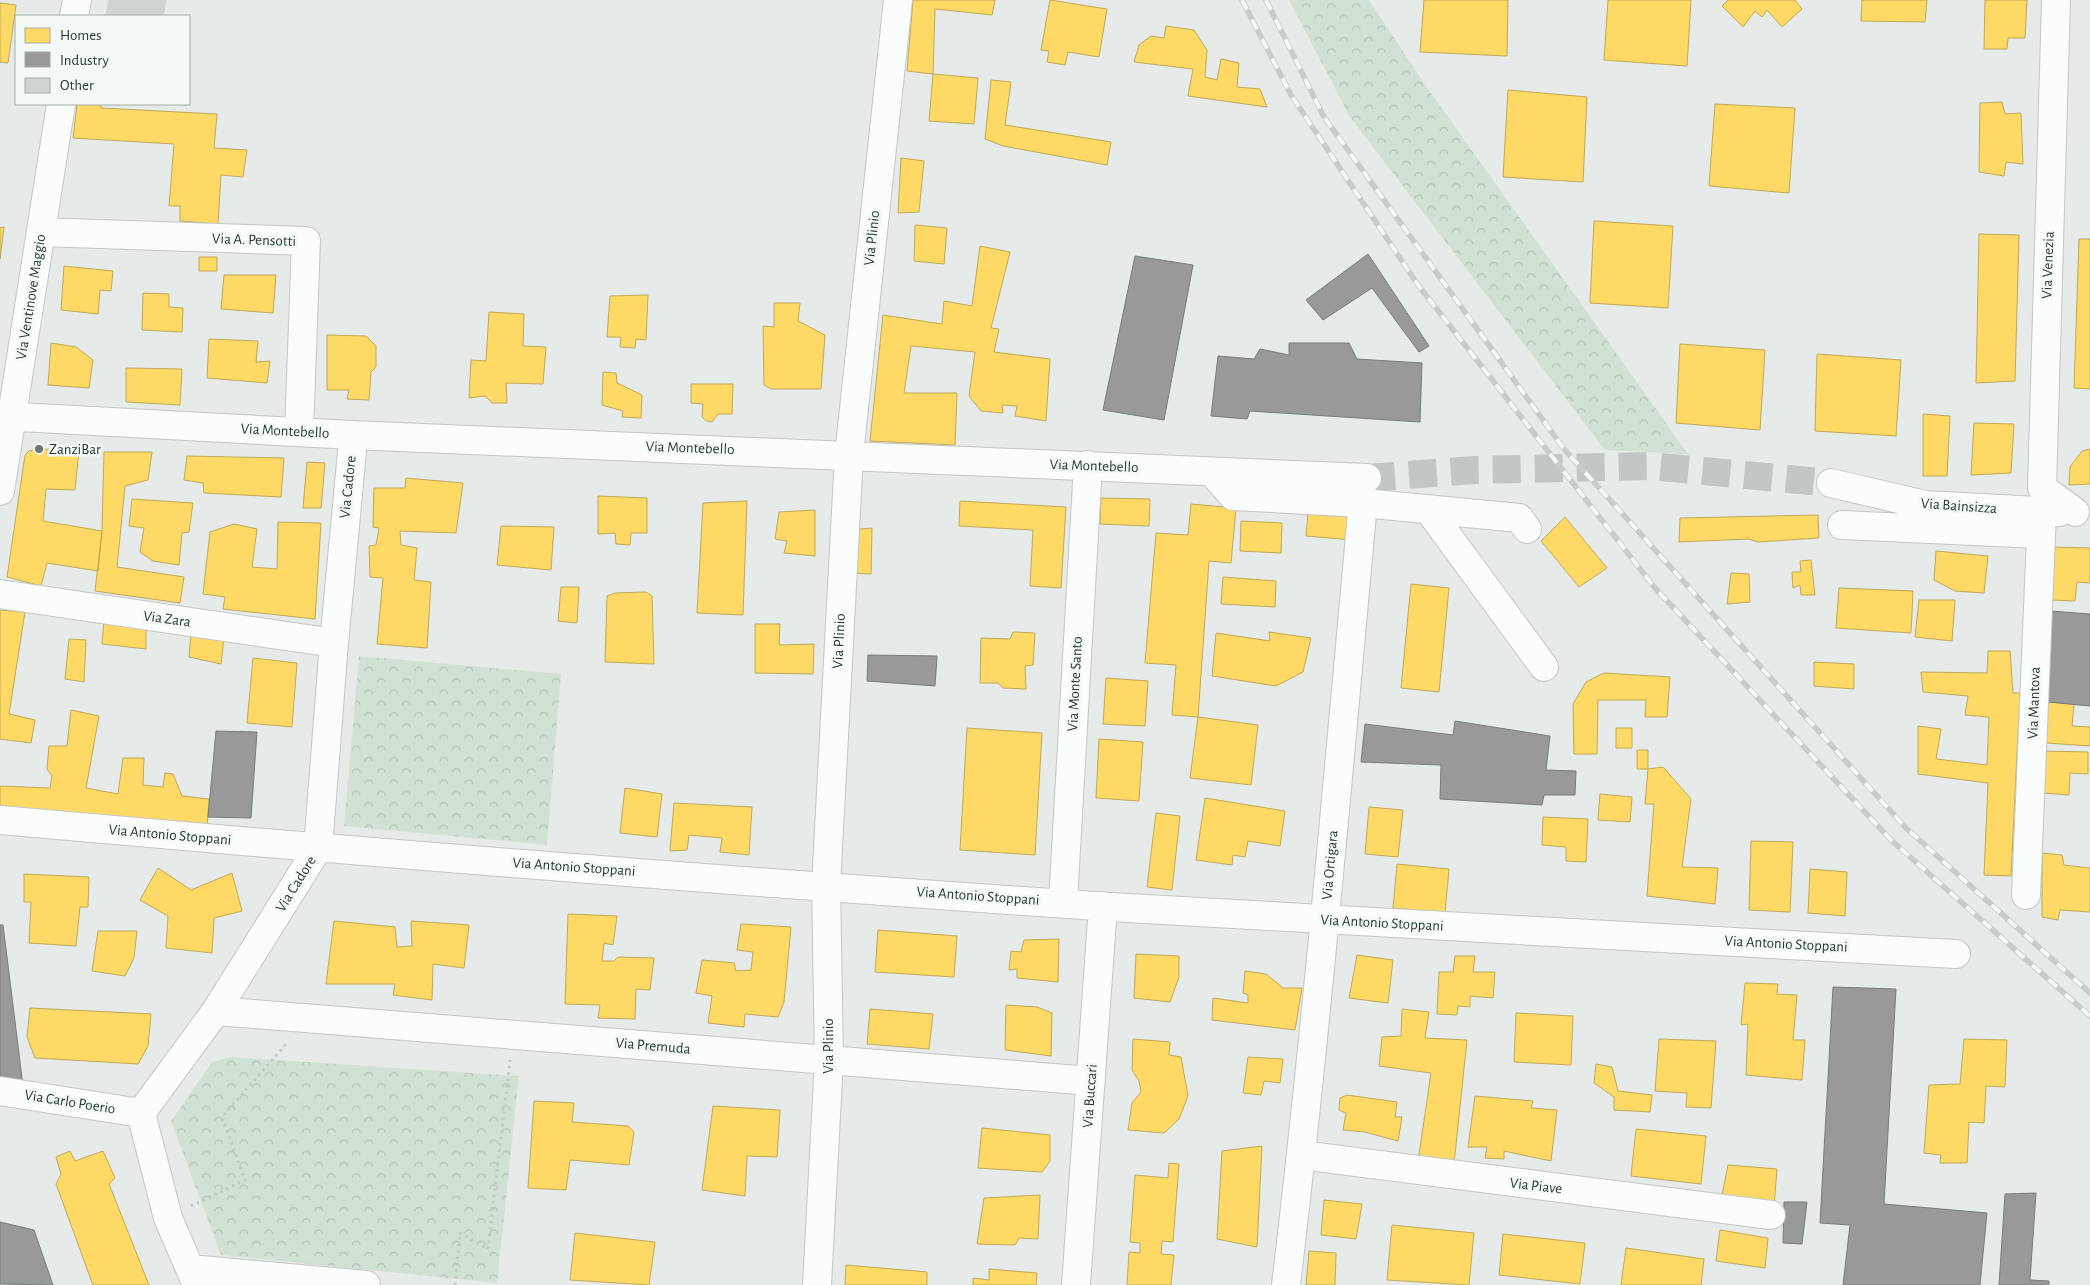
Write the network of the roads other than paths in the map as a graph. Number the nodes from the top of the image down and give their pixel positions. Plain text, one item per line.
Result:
1 (77, 0) edge
2 (898, 0) edge
3 (2056, 0) edge
4 (74, 15) edge
5 (61, 105) edge
6 (41, 232) junction
7 (6, 416) edge
8 (299, 432) junction
9 (352, 435) junction
10 (849, 455) junction
11 (1088, 465) junction
12 (1216, 477) dead end
13 (1831, 483) tunnel mouth
14 (1365, 490) junction
15 (0, 491) edge
16 (1428, 509) junction
17 (2083, 512) edge
18 (2042, 523) junction
19 (1842, 525) dead end
20 (1527, 528) dead end
21 (0, 594) edge
22 (334, 643) junction
23 (1544, 667) dead end
24 (0, 820) edge
25 (318, 848) junction
26 (826, 886) junction
27 (2026, 895) dead end
28 (1063, 902) junction
29 (1103, 906) junction
30 (1325, 920) junction
31 (1956, 954) dead end
32 (216, 1011) junction
33 (829, 1060) junction
34 (1091, 1081) junction
35 (0, 1091) edge
36 (141, 1113) junction
37 (1301, 1156) junction
38 (1771, 1215) dead end
39 (193, 1277) edge
40 (366, 1285) edge
41 (817, 1285) edge
42 (1076, 1285) edge
43 (1286, 1285) edge

1 - 4 street
2 - 10 street, Via Plinio
3 - 17 street, Via Venezia
5 - 6 street, Via Ventinove Maggio
6 - 7 street, Via Ventinove Maggio
6 - 8 street, Via A. Pensotti
7 - 8 street, Via Montebello
7 - 15 street, Via Ventinove Maggio
8 - 9 street, Via Montebello
9 - 10 street, Via Montebello
9 - 22 street, Via Cadore
10 - 11 street, Via Montebello
10 - 26 street, Via Plinio
11 - 14 street, Via Montebello
11 - 28 street, Via Monte Santo
12 - 14 street
13 - 18 street, Via Bainsizza
14 - 16 street
14 - 30 street, Via Ortigara
16 - 20 street
16 - 23 street
17 - 18 street, Via Bainsizza
18 - 19 street
18 - 27 street, Via Mantova
21 - 22 street, Via Zara
22 - 25 street, Via Cadore
24 - 25 street, Via Antonio Stoppani
25 - 26 street, Via Antonio Stoppani
25 - 32 street, Via Cadore
26 - 28 street, Via Antonio Stoppani
26 - 33 street, Via Plinio
28 - 29 street, Via Antonio Stoppani
29 - 30 street, Via Antonio Stoppani
29 - 34 street, Via Buccari
30 - 31 street, Via Antonio Stoppani
30 - 37 street, Via Ortigara
32 - 33 street, Via Premuda
32 - 36 street, Via Cadore
33 - 34 street, Via Premuda
33 - 41 street, Via Plinio
34 - 42 street, Via Buccari
35 - 36 street, Via Carlo Poerio
36 - 39 street
37 - 38 street, Via Piave
37 - 43 street, Via Ortigara
39 - 40 street

